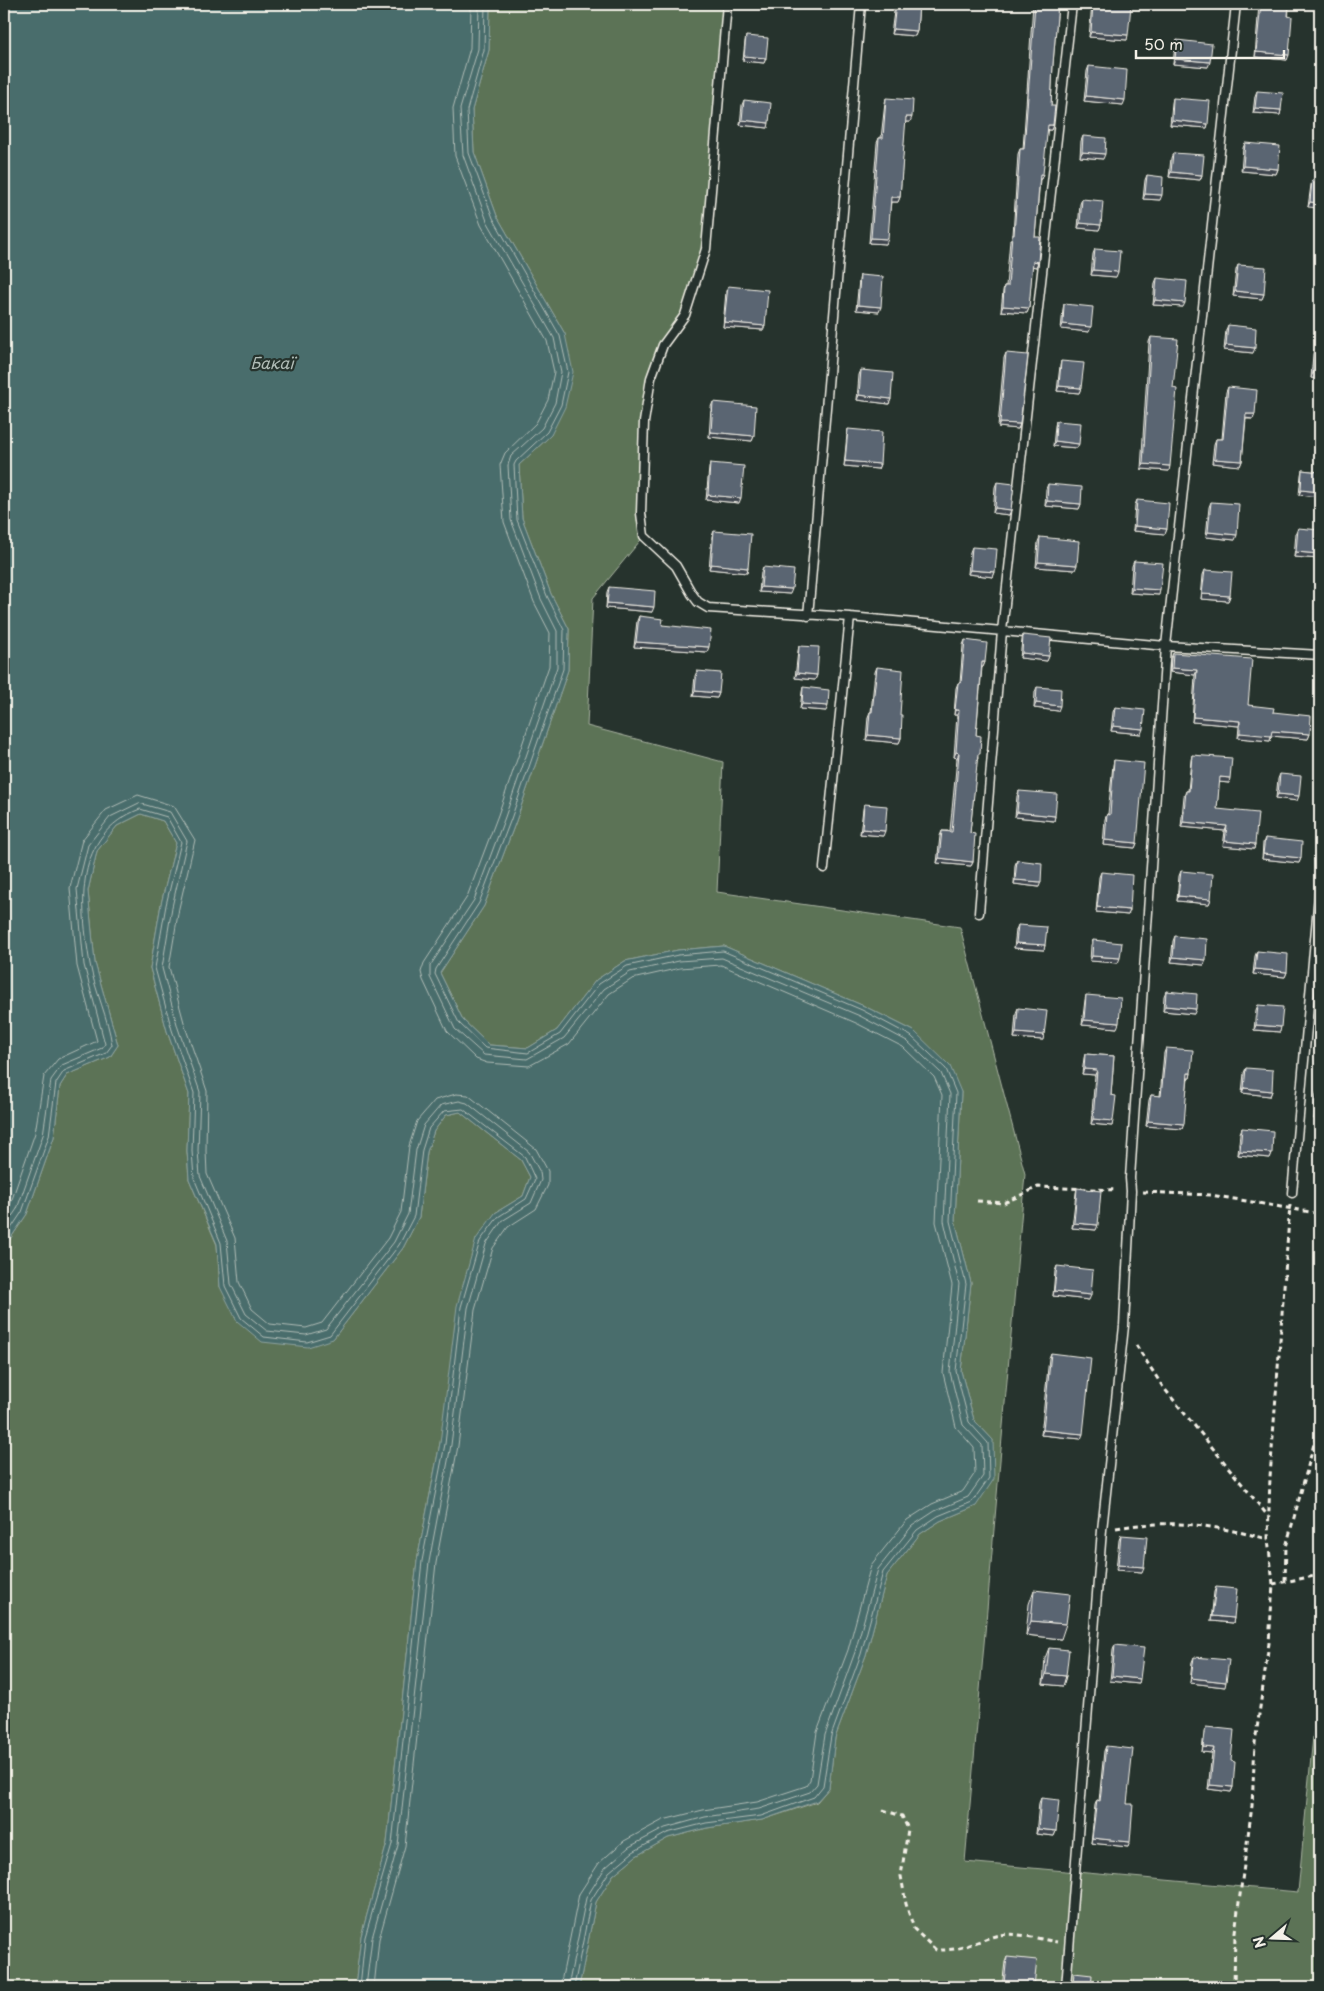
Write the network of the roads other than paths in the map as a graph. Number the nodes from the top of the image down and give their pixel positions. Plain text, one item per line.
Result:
1 (727, 4) edge
2 (861, 4) edge
3 (1072, 4) edge
4 (1236, 4) edge
5 (808, 616) junction
6 (850, 617) junction
7 (1002, 632) junction
8 (1166, 646) junction
9 (1320, 655) edge
10 (824, 868) dead end
11 (1320, 884) edge
12 (979, 913) dead end
13 (1292, 1193) dead end
14 (1066, 1987) edge

1 - 5 lane
2 - 5 lane
3 - 7 lane
4 - 8 lane
5 - 6 lane
6 - 7 lane
6 - 10 lane
7 - 8 lane
7 - 12 lane
8 - 9 lane
8 - 14 lane
11 - 13 lane

